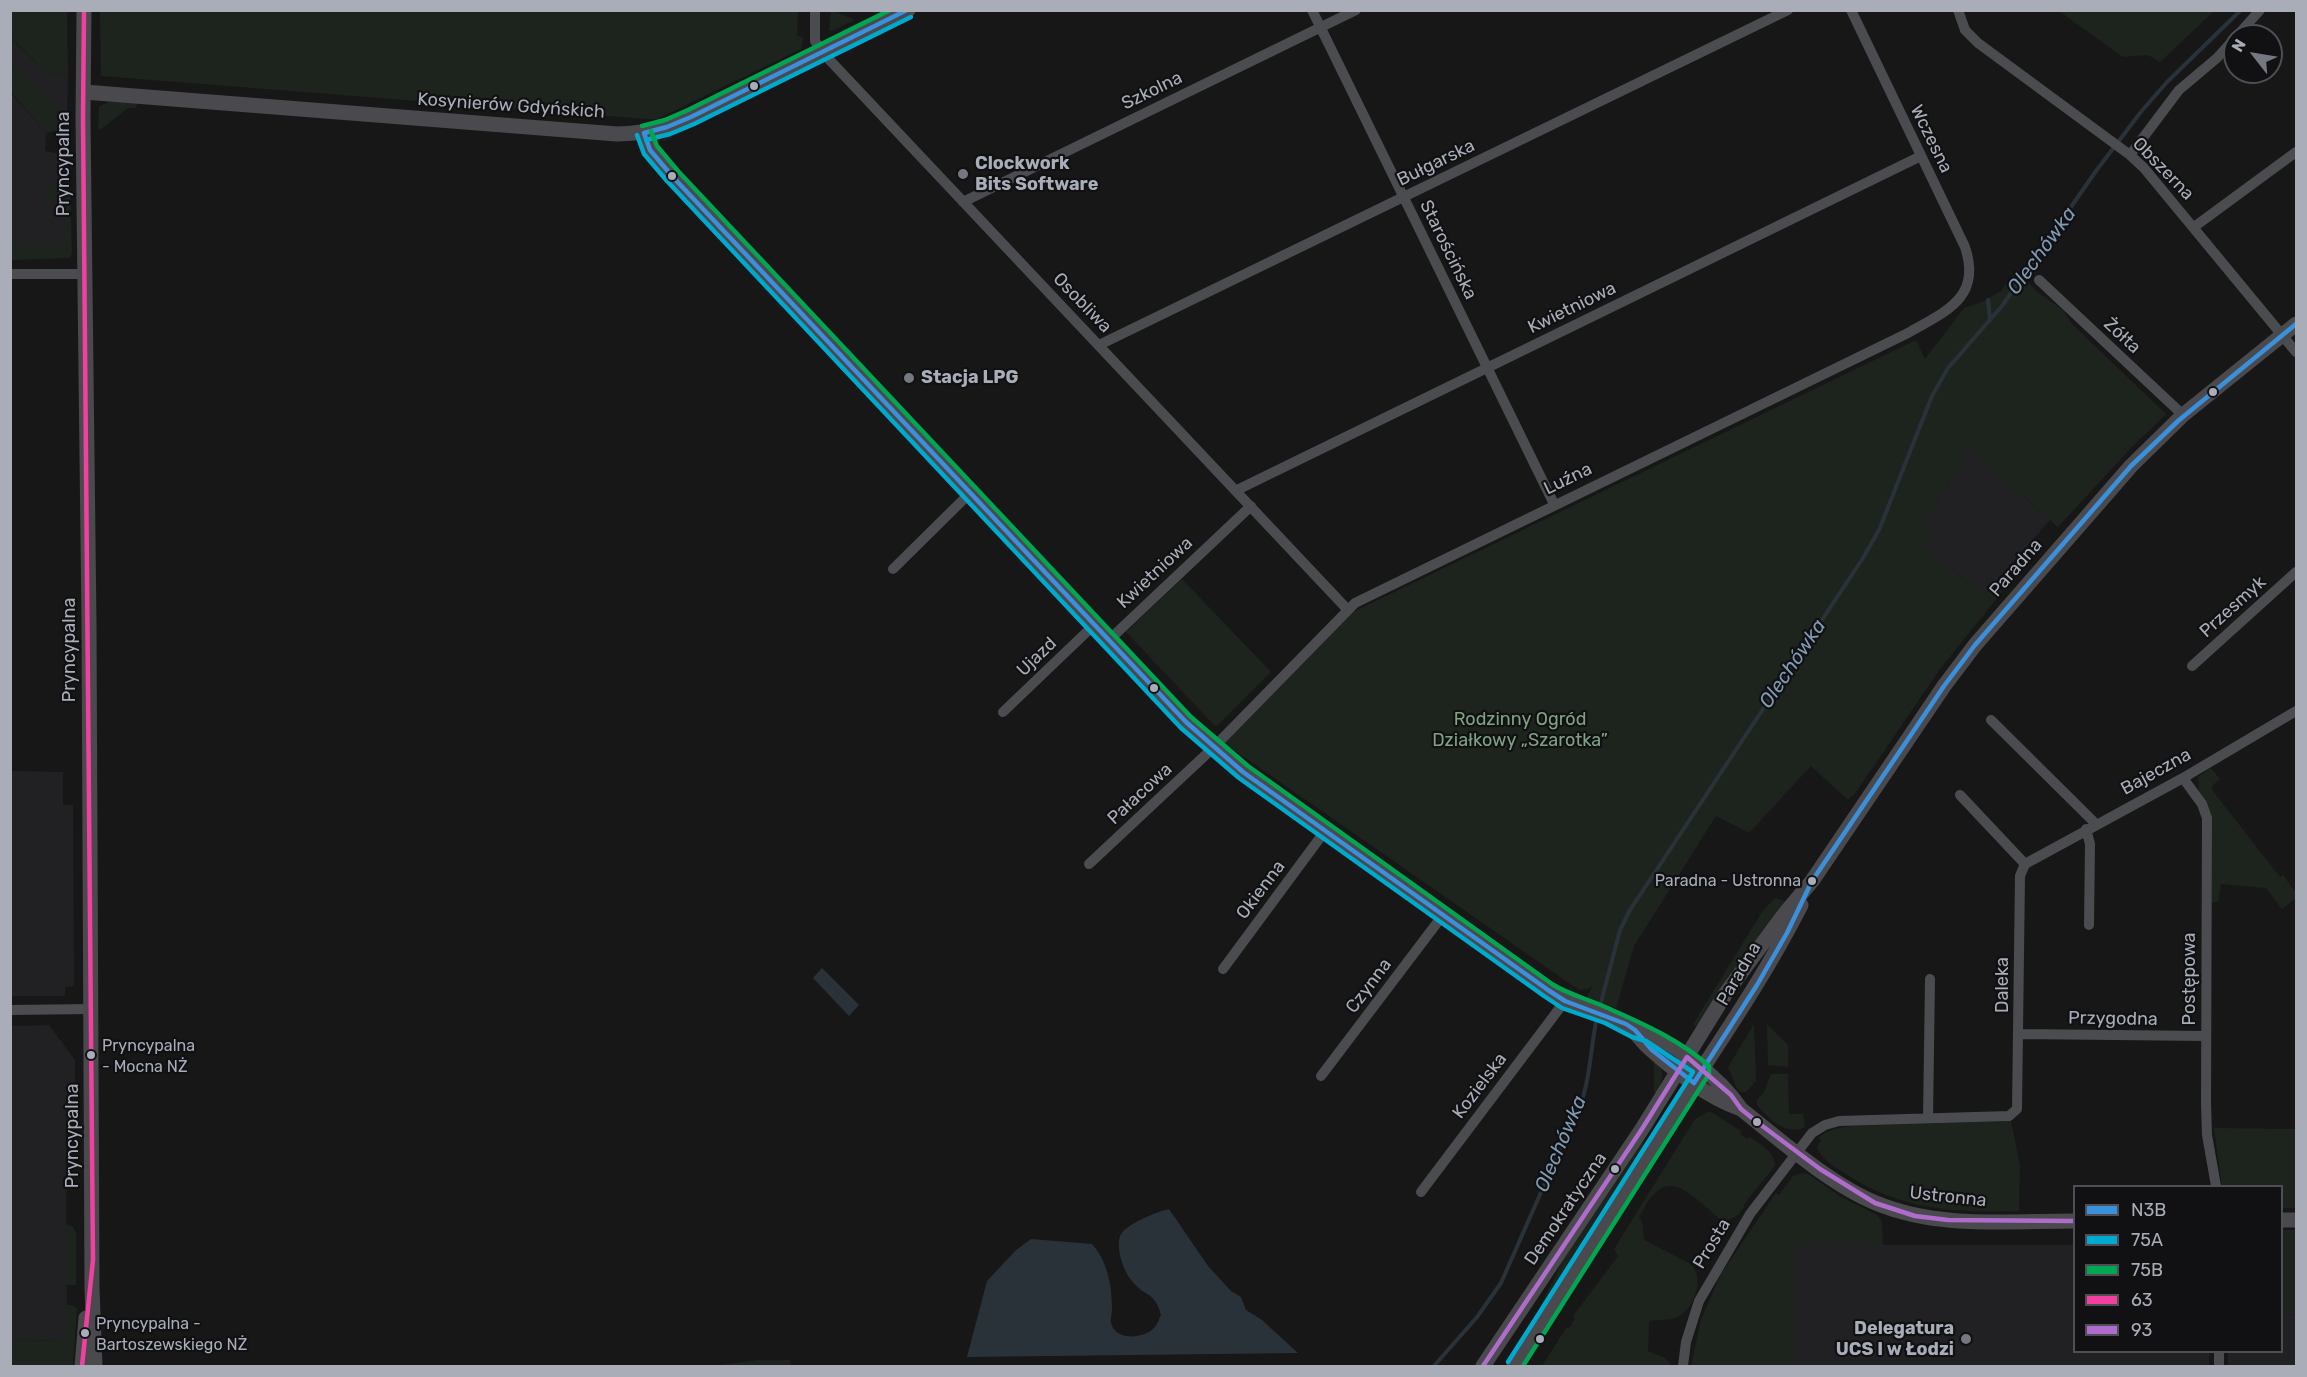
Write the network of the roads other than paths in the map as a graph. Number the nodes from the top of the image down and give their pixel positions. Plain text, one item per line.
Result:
1 (84, 10) edge
2 (815, 10) edge
3 (908, 10) edge
4 (1312, 10) edge
5 (1356, 10) edge
6 (1788, 10) edge
7 (1851, 10) edge
8 (1958, 10) edge
9 (2260, 10) edge
10 (2248, 24) edge
11 (1321, 28) junction
12 (2223, 51) edge
13 (823, 53) junction
14 (84, 92) junction
15 (644, 133) junction
16 (2296, 152) edge
17 (2127, 153) junction
18 (1921, 156) junction
19 (1404, 197) junction
20 (963, 202) junction
21 (2194, 227) junction
22 (10, 274) edge
23 (85, 274) junction
24 (2039, 280) dead end
25 (1968, 285) joint
26 (2296, 324) edge
27 (2282, 335) junction
28 (1099, 345) junction
29 (2296, 352) edge
30 (1488, 368) junction
31 (2183, 416) junction
32 (1237, 490) junction
33 (970, 493) junction
34 (1554, 504) junction
35 (1251, 506) junction
36 (893, 569) dead end
37 (2296, 572) edge
38 (1347, 609) junction
39 (1094, 625) junction
40 (1109, 640) junction
41 (2192, 666) dead end
42 (2296, 711) edge
43 (1003, 712) dead end
44 (1992, 720) dead end
45 (1213, 748) junction
46 (2183, 777) junction
47 (1960, 795) dead end
48 (2091, 826) junction
49 (1325, 831) junction
50 (2028, 862) junction
51 (1089, 864) dead end
52 (1812, 881) junction
53 (1443, 915) junction
54 (2089, 925) dead end
55 (1223, 969) dead end
56 (1930, 979) dead end
57 (1565, 1001) junction
58 (92, 1009) junction
59 (10, 1010) edge
60 (1635, 1030) junction
61 (2019, 1034) junction
62 (2206, 1036) junction
63 (1687, 1057) junction
64 (1703, 1070) junction
65 (1678, 1072) junction
66 (1321, 1076) dead end
67 (1694, 1083) junction
68 (1741, 1109) junction
69 (2014, 1114) joint
70 (1928, 1118) junction
71 (1797, 1152) junction
72 (2216, 1185) edge
73 (1421, 1192) dead end
74 (2073, 1221) edge
75 (92, 1289) junction
76 (82, 1366) edge
77 (95, 1366) edge
78 (1483, 1366) edge
79 (1514, 1366) edge
80 (1683, 1366) edge

1 - 14 street, Pryncypalna
2 - 13 street, Osobliwa
3 - 13 street, Kosynierów Gdyńskich
4 - 11 street, Starościńska
5 - 11 street, Szkolna
6 - 19 street, Bułgarska
7 - 18 street, Wczesna
8 - 17 street, Obszerna
9 - 10 street
11 - 19 street, Starościńska
11 - 20 street, Szkolna
12 - 17 street
13 - 15 street, Kosynierów Gdyńskich
13 - 20 street, Osobliwa
14 - 15 street, Kosynierów Gdyńskich
14 - 23 street, Pryncypalna
15 - 33 street, Ustronna
16 - 21 street
17 - 21 street, Obszerna
18 - 25 street, Wczesna
18 - 30 street, Kwietniowa
19 - 28 street, Bułgarska
19 - 30 street, Starościńska
20 - 28 street, Osobliwa
21 - 27 street, Obszerna
22 - 23 street
23 - 58 street, Pryncypalna
24 - 31 street, Żółta
25 - 34 street, Luźna
26 - 27 street, Paradna
27 - 29 street, Obszerna
27 - 31 street, Paradna
28 - 32 street, Osobliwa
30 - 32 street, Kwietniowa
30 - 34 street, Starościńska
31 - 52 street, Paradna
32 - 35 street, Osobliwa
33 - 36 street
33 - 39 street, Ustronna
34 - 38 street, Luźna
35 - 38 street, Osobliwa
35 - 40 street, Kwietniowa
37 - 41 street, Przesmyk
38 - 45 street, Luźna
39 - 40 street, Ustronna
39 - 43 street, Ujazd
40 - 45 street, Ustronna
42 - 46 street, Bajeczna
44 - 48 street
45 - 49 street, Ustronna
45 - 51 street, Pałacowa
46 - 48 street, Bajeczna
46 - 62 street, Postępowa
47 - 50 street
48 - 50 street, Bajeczna
48 - 54 street
49 - 53 street, Ustronna
49 - 55 street, Okienna
50 - 61 street, Daleka
52 - 63 street, Paradna
52 - 64 street, Paradna
53 - 57 street, Ustronna
53 - 66 street, Czynna
56 - 70 street
57 - 60 street, Ustronna
57 - 73 street, Kozielska
58 - 59 street
58 - 75 street, Pryncypalna
60 - 63 street, Ustronna
60 - 65 street, Ustronna
61 - 62 street, Przygodna
61 - 69 street, Daleka
62 - 72 street, Postępowa
63 - 64 street, Ustronna
63 - 65 street, Paradna
64 - 67 street, Paradna
64 - 68 street, Ustronna
65 - 67 street, Ustronna
65 - 78 street, Demokratyczna
67 - 68 street, Ustronna
67 - 79 street
68 - 71 street, Ustronna
69 - 70 street, Prosta
70 - 71 street, Prosta
71 - 74 street, Ustronna
71 - 80 street, Prosta
75 - 76 street, Pryncypalna
75 - 77 street, Pryncypalna

